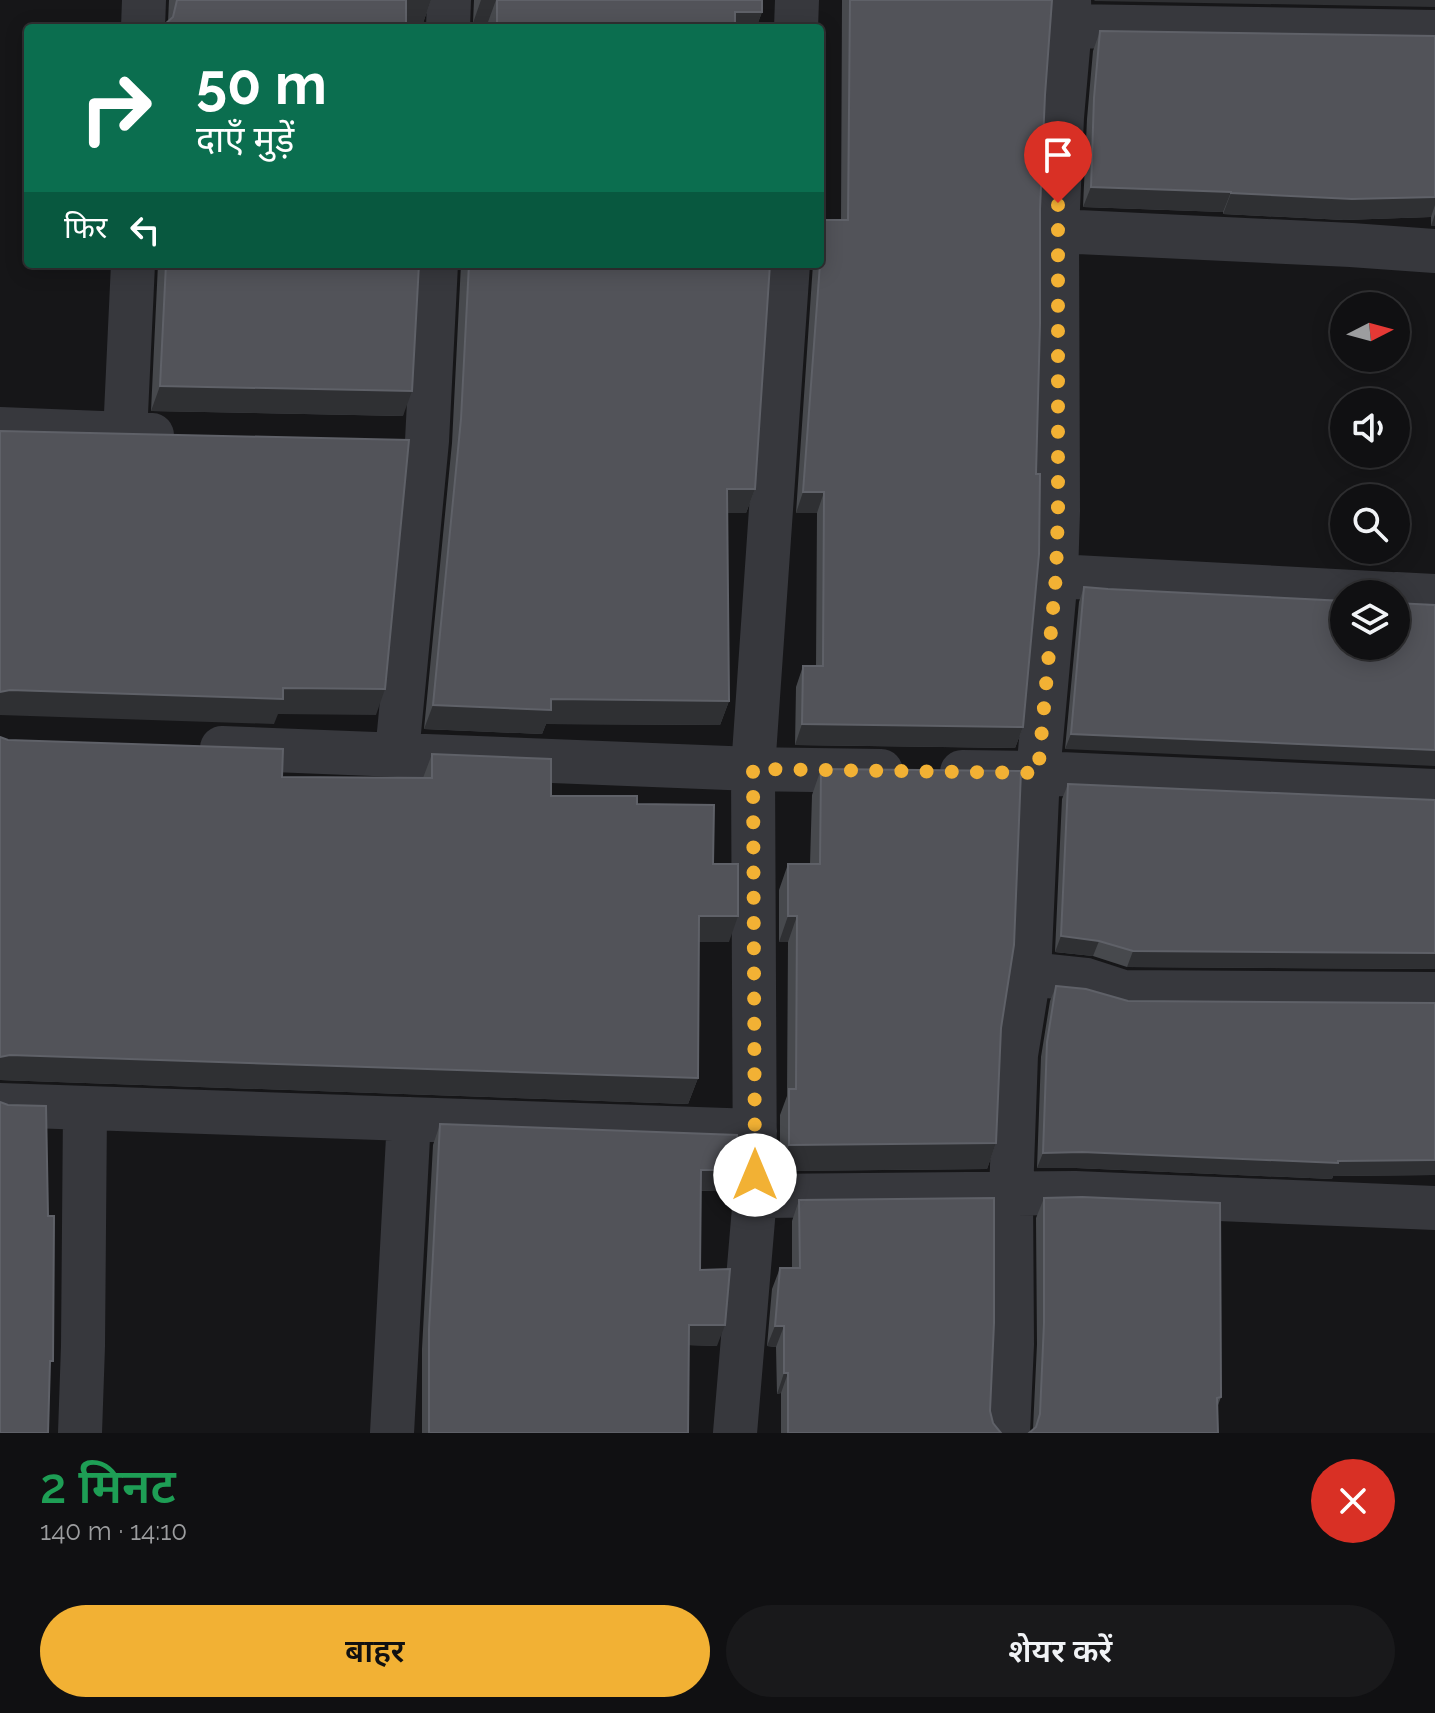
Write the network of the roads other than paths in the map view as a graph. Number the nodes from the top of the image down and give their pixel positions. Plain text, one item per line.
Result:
1 (144, 0) edge
2 (449, 0) edge
3 (797, 0) edge
4 (1070, 13) edge
5 (143, 24) edge
6 (448, 24) edge
7 (796, 24) edge
8 (1435, 32) edge
9 (1057, 231) junction
10 (1435, 251) edge
11 (133, 268) edge
12 (435, 268) edge
13 (788, 268) edge
14 (0, 429) edge
15 (125, 435) junction
16 (189, 436) edge
17 (1056, 576) junction
18 (1330, 591) edge
19 (1410, 595) edge
20 (1435, 596) edge
21 (191, 747) edge
22 (397, 753) junction
23 (753, 769) junction
24 (1038, 773) junction
25 (1435, 791) edge
26 (1029, 974) junction
27 (1435, 994) edge
28 (0, 1105) edge
29 (85, 1109) junction
30 (409, 1119) junction
31 (755, 1131) junction
32 (1011, 1194) junction
33 (755, 1196) junction
34 (1435, 1208) edge
35 (80, 1433) edge
36 (392, 1433) edge
37 (735, 1433) edge
38 (1008, 1433) edge

1 - 5 street
2 - 6 street
3 - 7 street
4 - 8 street
4 - 9 street
9 - 10 street
9 - 17 street
11 - 15 street
12 - 22 street
13 - 23 street
14 - 15 street
15 - 16 street
17 - 18 street
17 - 24 street
19 - 20 street
21 - 22 street
22 - 23 street
23 - 24 street
23 - 31 street
24 - 25 street
24 - 26 street
26 - 27 street
26 - 32 street
28 - 29 street
29 - 30 street
29 - 35 street
30 - 31 street
30 - 36 street
31 - 33 street
32 - 33 street
32 - 34 street
32 - 38 street
33 - 37 street

